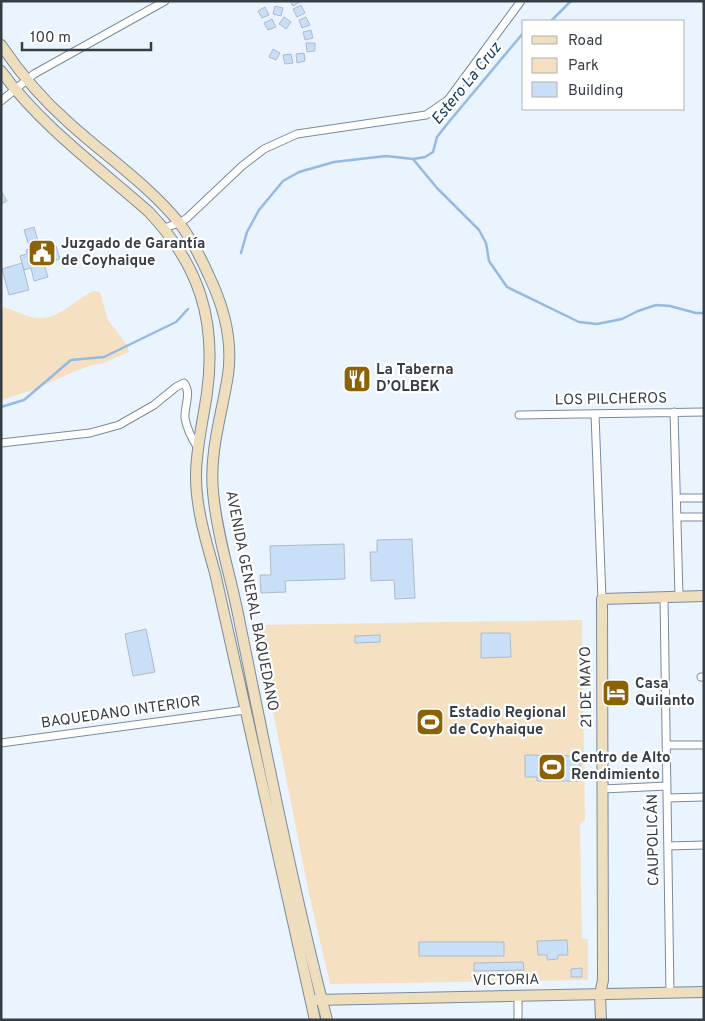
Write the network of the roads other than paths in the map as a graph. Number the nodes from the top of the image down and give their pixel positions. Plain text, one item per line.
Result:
1 (165, 1) edge
2 (521, 1) edge
3 (1, 41) edge
4 (1, 45) edge
5 (9, 56) junction
6 (1, 71) edge
7 (27, 79) junction
8 (14, 89) junction
9 (1, 101) edge
10 (179, 223) junction
11 (164, 228) junction
12 (674, 412) junction
13 (704, 412) edge
14 (595, 414) junction
15 (519, 415) dead end
16 (1, 443) edge
17 (198, 449) junction
18 (677, 498) junction
19 (704, 498) edge
20 (704, 516) edge
21 (677, 518) junction
22 (679, 596) junction
23 (704, 596) edge
24 (664, 597) junction
25 (602, 599) junction
26 (245, 710) junction
27 (1, 743) edge
28 (704, 744) edge
29 (666, 745) junction
30 (667, 786) junction
31 (603, 789) junction
32 (704, 797) edge
33 (667, 798) junction
34 (704, 845) edge
35 (668, 846) junction
36 (704, 992) edge
37 (670, 993) junction
38 (600, 994) junction
39 (518, 996) junction
40 (322, 999) junction
41 (309, 1000) junction
42 (315, 1020) edge
43 (327, 1020) edge
44 (518, 1020) edge
45 (601, 1020) edge

1 - 7 street
2 - 10 street
3 - 5 street, AVENIDA GENERAL BAQUEDANO
4 - 5 main road, AVENIDA GENERAL BAQUEDANO
5 - 7 main road, AVENIDA GENERAL BAQUEDANO
6 - 8 main road, AVENIDA GENERAL BAQUEDANO
7 - 8 street
7 - 10 main road, AVENIDA GENERAL BAQUEDANO
8 - 9 street
8 - 11 main road, AVENIDA GENERAL BAQUEDANO
10 - 11 street
10 - 40 main road, AVENIDA GENERAL BAQUEDANO
11 - 17 main road, AVENIDA GENERAL BAQUEDANO
12 - 13 street, LOS PILCHEROS
12 - 14 street, LOS PILCHEROS
12 - 18 street
14 - 15 street, LOS PILCHEROS
14 - 25 street, 21 DE MAYO
16 - 17 street
17 - 26 main road, AVENIDA GENERAL BAQUEDANO
18 - 19 street
18 - 21 street
20 - 21 street
21 - 22 street
22 - 23 main road
22 - 24 main road
24 - 25 main road
24 - 29 street, CAUPOLICÁN
25 - 31 main road, 21 DE MAYO
26 - 27 street, BAQUEDANO INTERIOR
26 - 41 main road, AVENIDA GENERAL BAQUEDANO
28 - 29 street
29 - 30 street, CAUPOLICÁN
30 - 31 street
30 - 33 street, CAUPOLICÁN
31 - 38 main road, 21 DE MAYO
32 - 33 street
33 - 35 street, CAUPOLICÁN
34 - 35 street
35 - 37 street, CAUPOLICÁN
36 - 37 main road, VICTORIA
37 - 38 main road, VICTORIA
38 - 39 main road, VICTORIA
38 - 45 main road, 21 DE MAYO
39 - 40 main road, VICTORIA
39 - 44 street
40 - 41 main road, VICTORIA
40 - 43 main road, AVENIDA GENERAL BAQUEDANO
41 - 42 main road, AVENIDA GENERAL BAQUEDANO

